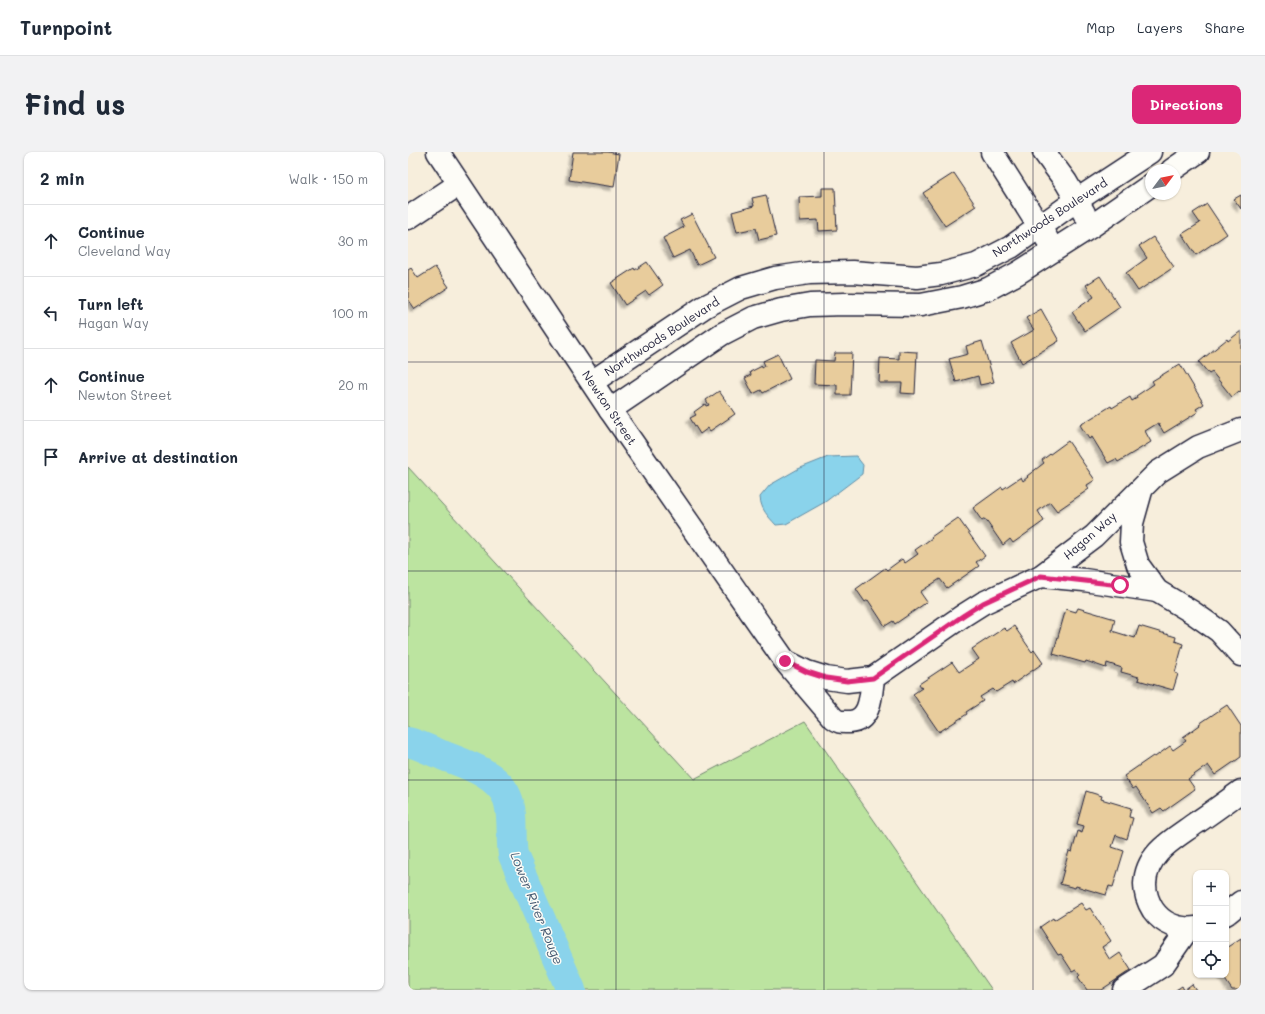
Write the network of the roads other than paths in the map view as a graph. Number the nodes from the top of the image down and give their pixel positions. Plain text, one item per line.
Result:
1 (438, 152) edge
2 (992, 152) edge
3 (1044, 152) edge
4 (1150, 152) edge
5 (1198, 152) edge
6 (1181, 164) edge
7 (459, 184) junction
8 (1145, 189) edge
9 (1077, 200) junction
10 (408, 218) edge
11 (1092, 226) junction
12 (1040, 227) junction
13 (1054, 251) junction
14 (592, 382) junction
15 (610, 410) junction
16 (1241, 430) edge
17 (1142, 487) junction
18 (1041, 576) junction
19 (1157, 591) junction
20 (1241, 655) edge
21 (785, 661) junction
22 (826, 678) joint
23 (873, 678) junction
24 (1241, 791) edge
25 (1241, 902) edge
26 (1229, 912) edge
27 (1192, 928) edge
28 (1124, 990) edge

1 - 7 street, Newton Street
2 - 12 street
3 - 9 street
4 - 9 street, Northwoods Boulevard
5 - 6 street
7 - 10 street
7 - 14 street, Newton Street
8 - 11 street
9 - 11 street
9 - 12 street, Northwoods Boulevard
11 - 13 street
12 - 13 street
12 - 14 street, Northwoods Boulevard
13 - 15 street
14 - 15 street, Newton Street
15 - 21 street, Newton Street
16 - 17 street, Hagan Way
17 - 18 street, Hagan Way
17 - 19 street
18 - 19 street
18 - 23 street, Hagan Way
19 - 20 street
21 - 22 street, Newton Street
21 - 23 street, Newton Street
22 - 23 street, Hagan Way
24 - 27 street
25 - 26 street
27 - 28 street

